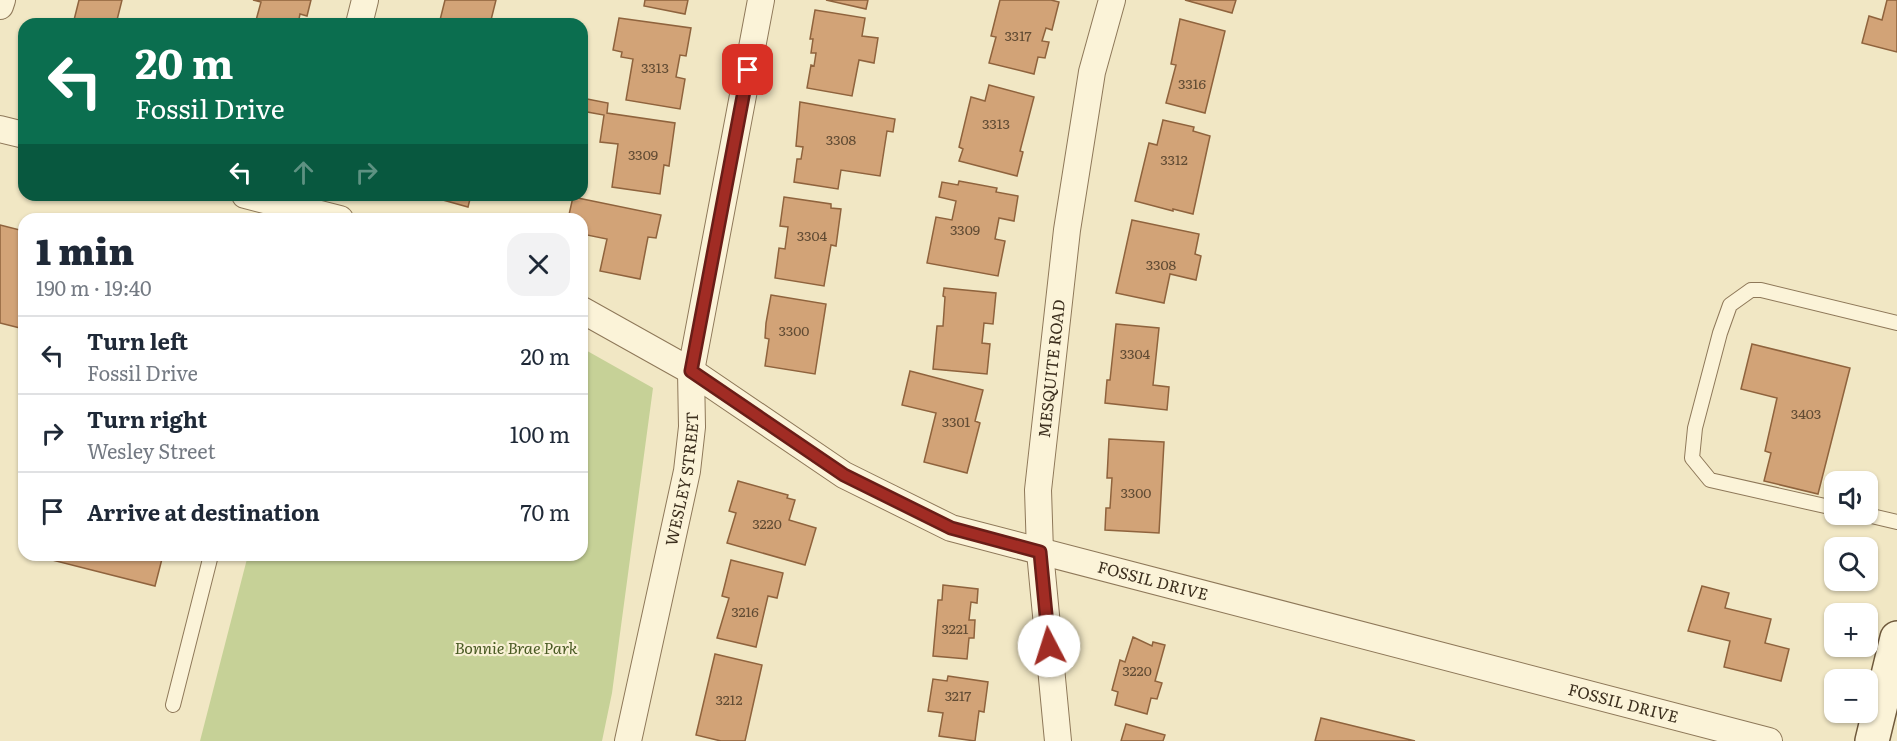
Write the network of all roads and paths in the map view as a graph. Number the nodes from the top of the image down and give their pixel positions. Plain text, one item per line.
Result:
1 (2, 0) edge
2 (365, 0) edge
3 (761, 0) edge
4 (1112, 0) edge
5 (0, 6) edge
6 (360, 18) edge
7 (0, 129) edge
8 (18, 134) edge
9 (270, 201) edge
10 (304, 209) edge
11 (588, 313) edge
12 (1897, 323) edge
13 (691, 371) junction
14 (1824, 506) edge
15 (1878, 518) edge
16 (1897, 522) edge
17 (1040, 552) junction
18 (209, 561) edge
19 (1897, 638) edge
20 (173, 705) dead end
21 (628, 741) edge
22 (1058, 741) edge
23 (1768, 741) edge
24 (1872, 741) edge

1 - 5 street
2 - 6 street
3 - 13 street, WESLEY STREET
4 - 17 street, MESQUITE ROAD
7 - 8 street
9 - 10 street
11 - 13 street, FOSSIL DRIVE
12 - 14 lane
13 - 17 street, FOSSIL DRIVE
13 - 21 street, WESLEY STREET
15 - 16 lane
17 - 22 street, MESQUITE ROAD
17 - 23 street, FOSSIL DRIVE
18 - 20 lane
19 - 24 main road

